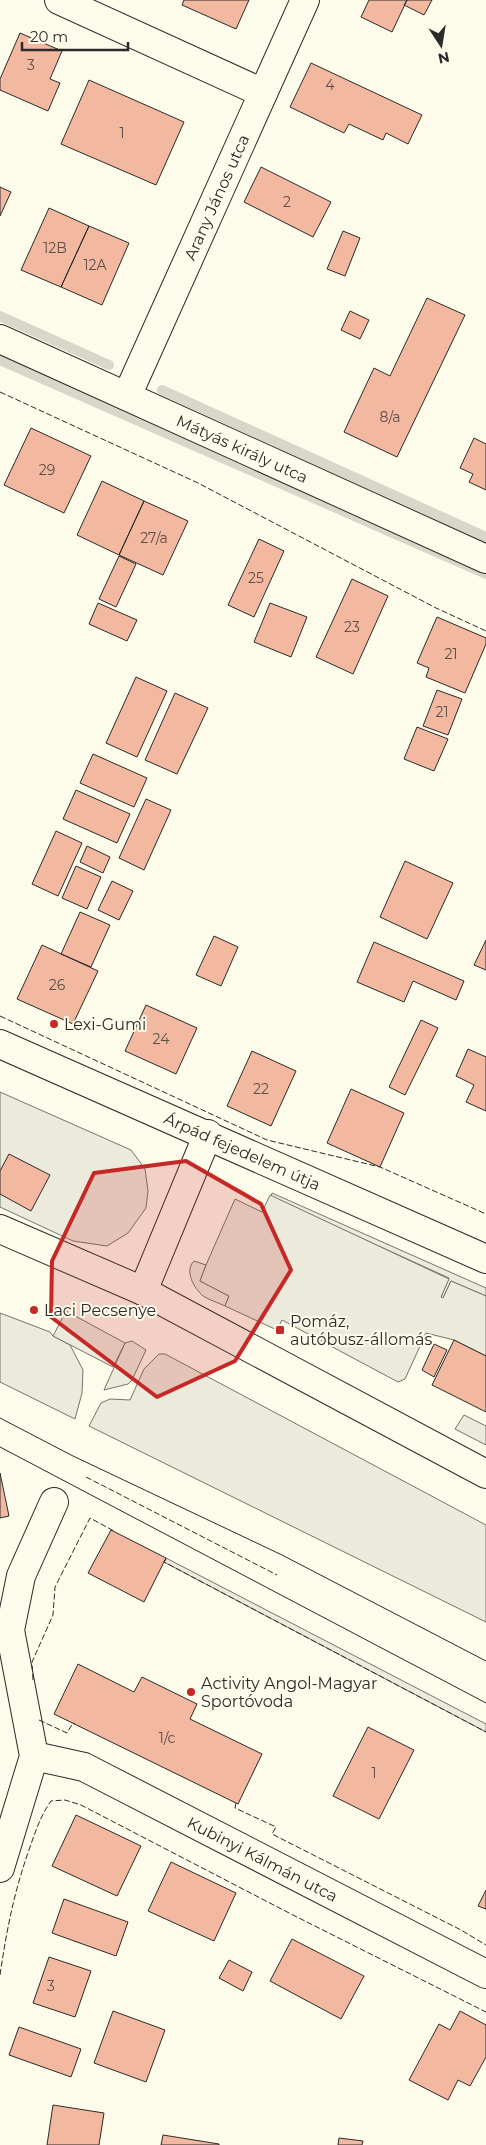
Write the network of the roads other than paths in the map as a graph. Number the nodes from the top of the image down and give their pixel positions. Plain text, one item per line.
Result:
1 (59, 0) edge
2 (305, 0) edge
3 (263, 93) junction
4 (0, 339) edge
5 (127, 396) junction
6 (486, 559) edge
7 (0, 1044) edge
8 (208, 1134) junction
9 (0, 1229) edge
10 (486, 1258) edge
11 (143, 1291) junction
12 (486, 1474) edge
13 (54, 1502) dead end
14 (34, 1756) junction
15 (0, 1868) edge
16 (486, 1974) edge

1 - 3 street
2 - 3 street, Arany János utca
3 - 5 street, Arany János utca
4 - 5 street, Mátyás király utca
5 - 6 street, Mátyás király utca
7 - 8 street, Árpád fejedelem útja
8 - 10 street, Árpád fejedelem útja
8 - 11 street
9 - 11 street
11 - 12 street
13 - 14 street
14 - 15 street
14 - 16 street, Kubinyi Kálmán utca

